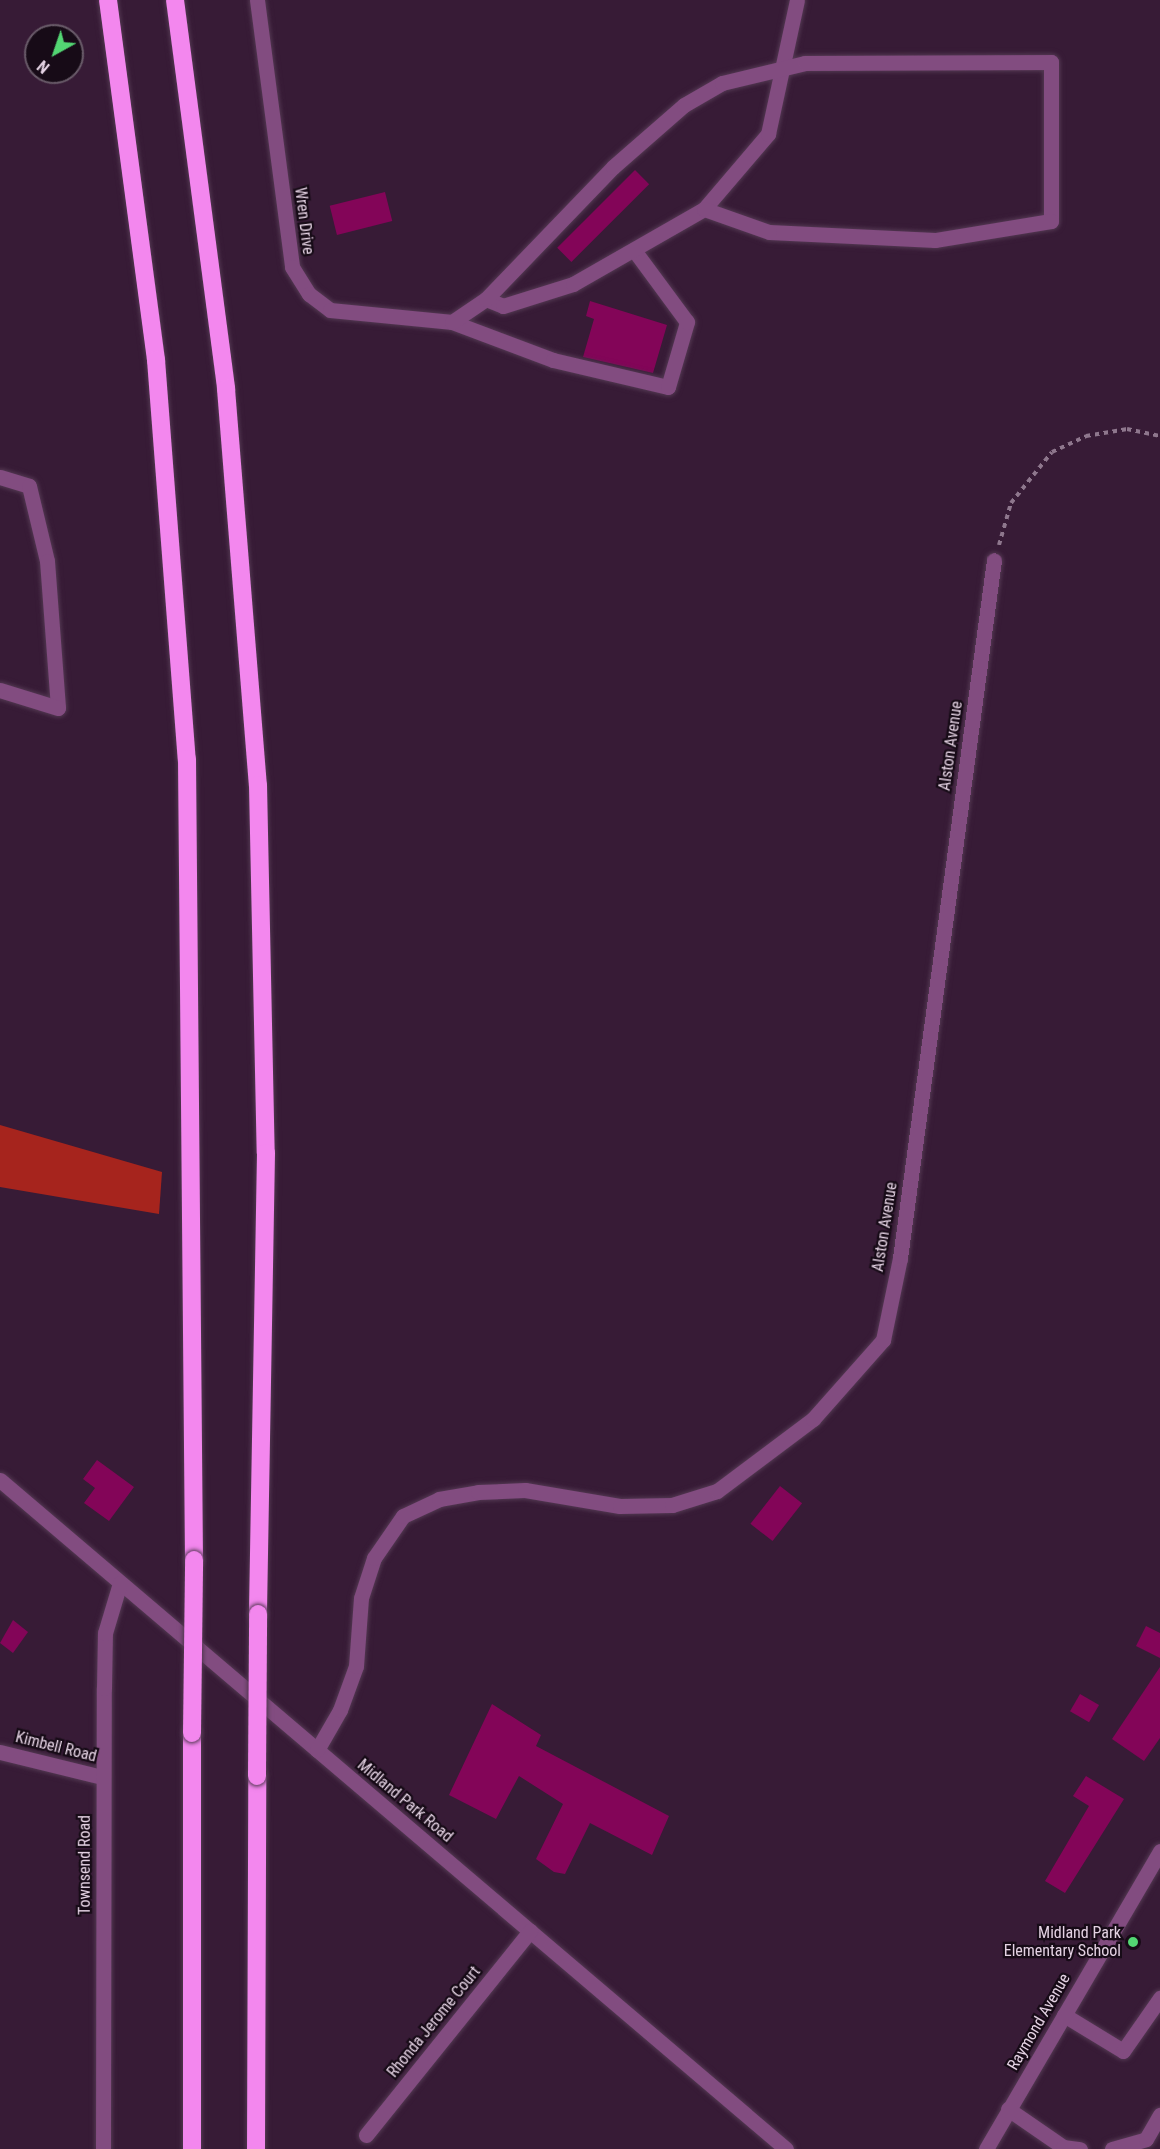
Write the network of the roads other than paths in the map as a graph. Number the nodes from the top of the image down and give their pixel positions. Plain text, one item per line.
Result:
1 (108, 0) edge
2 (175, 0) edge
3 (257, 0) edge
4 (797, 0) edge
5 (786, 68) junction
6 (704, 209) junction
7 (634, 250) junction
8 (486, 299) junction
9 (452, 322) junction
10 (0, 477) edge
11 (994, 560) road end
12 (0, 690) edge
13 (0, 1480) edge
14 (120, 1583) junction
15 (317, 1749) junction
16 (0, 1752) edge
17 (102, 1777) junction
18 (1160, 1851) edge
19 (1155, 1872) edge
20 (530, 1931) junction
21 (1160, 1998) edge
22 (1064, 2015) junction
23 (1008, 2109) junction
24 (1160, 2115) edge
25 (366, 2135) dead end
26 (103, 2149) edge
27 (192, 2149) edge
28 (256, 2149) edge
29 (786, 2149) edge
30 (986, 2149) edge
31 (1080, 2149) edge
32 (1112, 2149) edge

1 - 27 highway, bridge
2 - 28 highway, bridge
3 - 9 street, Wren Drive
4 - 5 street
5 - 6 street
5 - 6 street
5 - 8 street
6 - 7 street
7 - 8 street
7 - 9 street, Wren Drive
8 - 9 street
10 - 12 street
11 - 15 street, Alston Avenue
13 - 14 street, Midland Park Road
14 - 15 street, Midland Park Road
14 - 17 street, Townsend Road
15 - 20 street, Midland Park Road
16 - 17 street, Kimbell Road
17 - 26 street, Townsend Road
18 - 19 street, Raymond Avenue
19 - 22 street, Raymond Avenue
20 - 25 street, Rhonda Jerome Court
20 - 29 street, Midland Park Road
21 - 22 street
22 - 23 street, Raymond Avenue
23 - 30 street, Raymond Avenue
23 - 31 street
24 - 32 street

